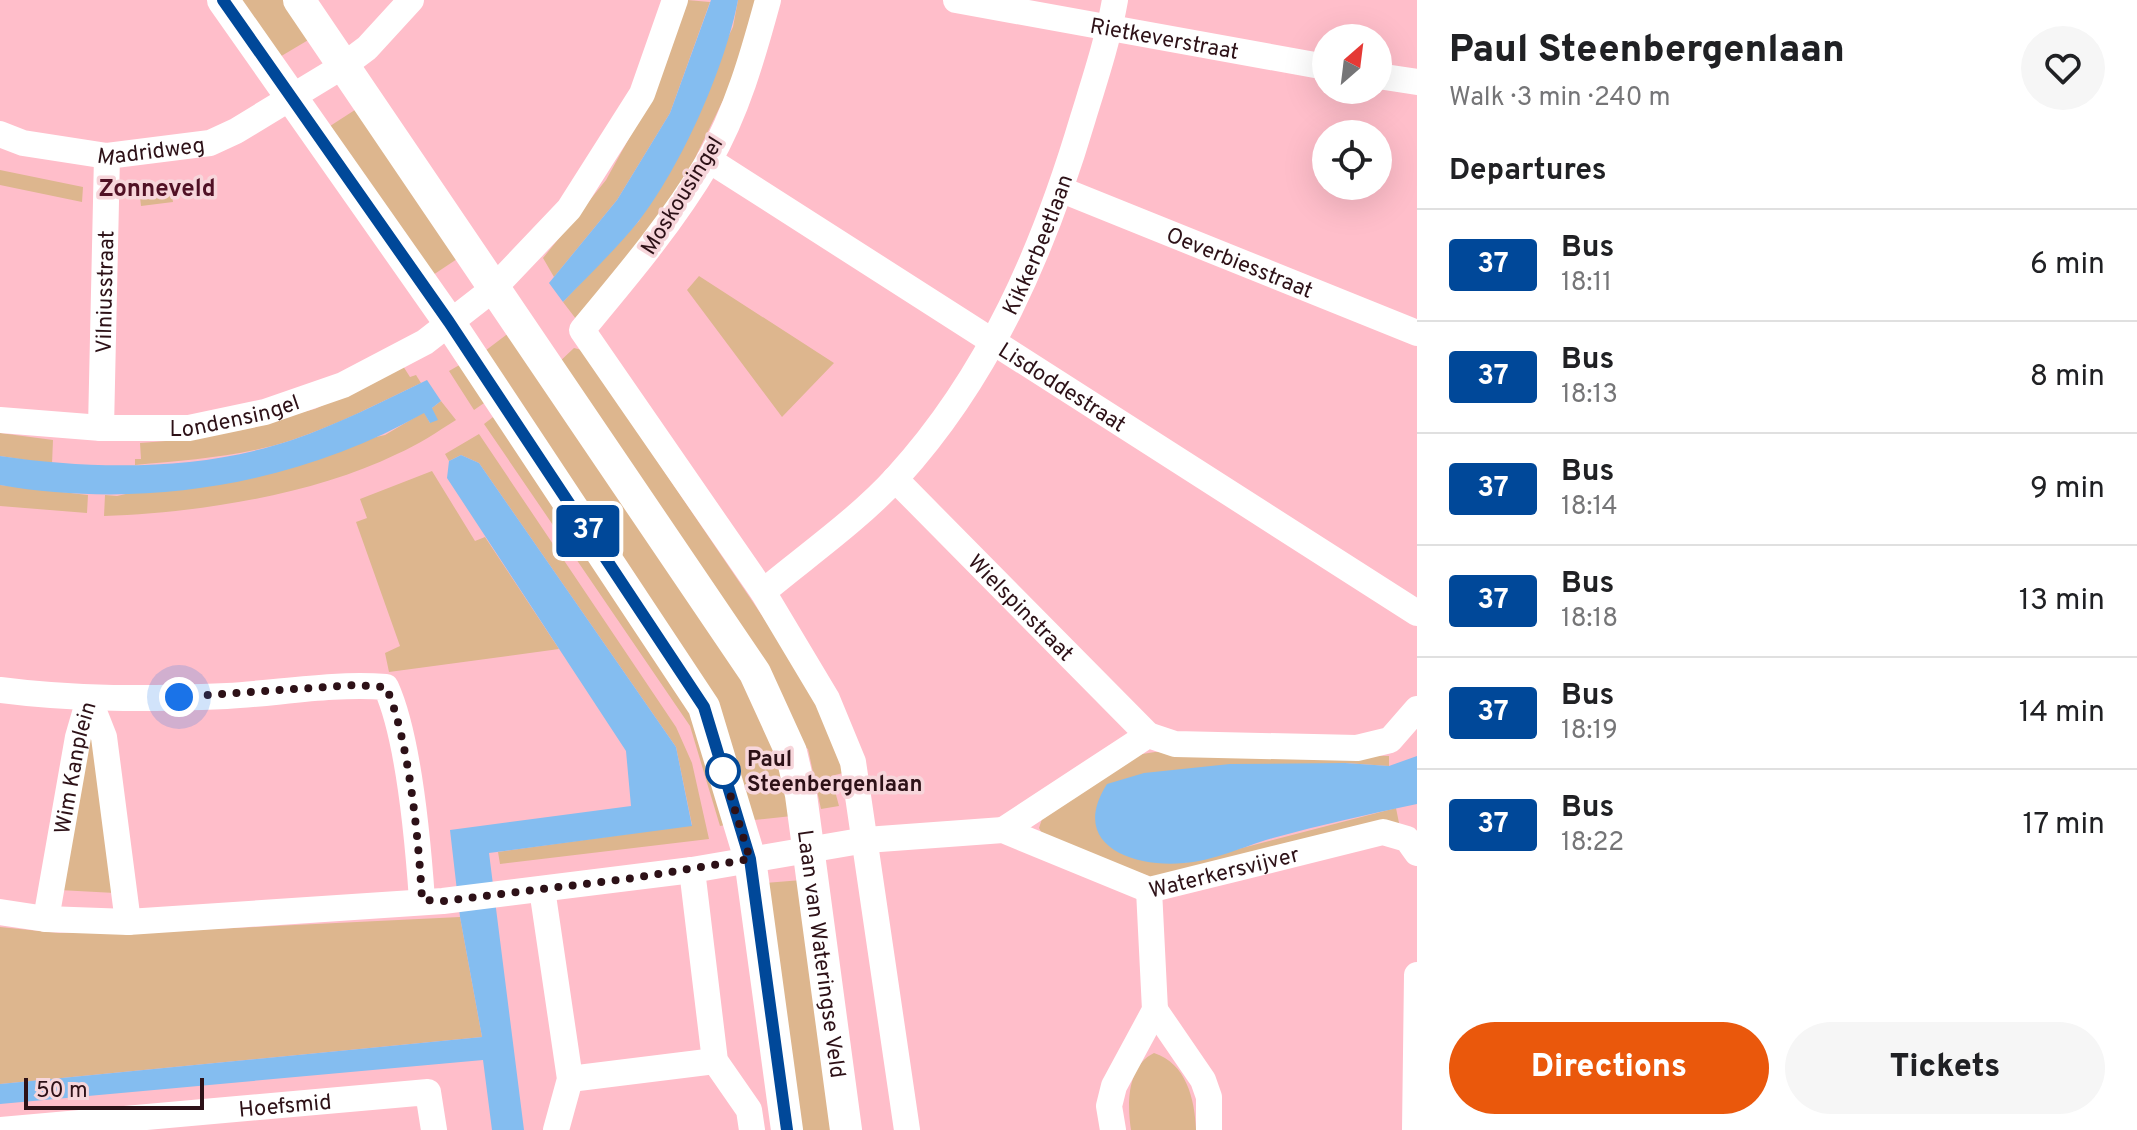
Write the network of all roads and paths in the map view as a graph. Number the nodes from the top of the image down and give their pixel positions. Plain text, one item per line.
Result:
1 (223, 0) edge
2 (299, 0) edge
3 (411, 0) edge
4 (675, 0) edge
5 (768, 0) edge
6 (956, 0) edge
7 (1115, 0) edge
8 (1110, 28) junction
9 (1312, 64) edge
10 (343, 66) junction
11 (1392, 78) edge
12 (1417, 82) edge
13 (292, 97) junction
14 (0, 134) edge
15 (107, 156) junction
16 (709, 160) junction
17 (1062, 190) junction
18 (493, 289) junction
19 (449, 322) junction
20 (1417, 333) edge
21 (994, 343) junction
22 (0, 420) edge
23 (101, 428) junction
24 (895, 479) junction
25 (763, 592) junction
26 (1417, 613) edge
27 (0, 690) edge
28 (89, 699) junction
29 (1417, 709) edge
30 (1148, 735) junction
31 (1003, 830) junction
32 (866, 840) junction
33 (1412, 846) edge
34 (808, 848) junction
35 (750, 859) junction
36 (692, 870) junction
37 (542, 889) junction
38 (1149, 890) junction
39 (433, 901) junction
40 (0, 912) edge
41 (46, 919) junction
42 (128, 922) junction
43 (1417, 975) edge
44 (1155, 1010) junction
45 (715, 1061) junction
46 (570, 1079) junction
47 (0, 1130) edge
48 (434, 1130) edge
49 (556, 1130) edge
50 (752, 1130) edge
51 (787, 1130) edge
52 (846, 1130) edge
53 (907, 1130) edge
54 (1113, 1130) edge
55 (1209, 1130) edge
56 (1415, 1130) edge

1 - 13 street
2 - 10 street, Laan van Wateringse Veld
3 - 10 street
4 - 18 street
5 - 16 street, Moskousingel
6 - 8 street, Rietkeverstraat
7 - 8 street, Kikkerbeetlaan
8 - 9 street, Rietkeverstraat
8 - 17 street, Kikkerbeetlaan
10 - 13 street
10 - 18 street, Laan van Wateringse Veld
11 - 12 street
13 - 15 street, Madridweg
13 - 19 street
14 - 15 street, Madridweg
15 - 23 street, Vilniusstraat
16 - 21 street, Lisdoddestraat
16 - 25 street, Moskousingel
17 - 20 street, Oeverbiesstraat
17 - 21 street, Kikkerbeetlaan
18 - 19 street
18 - 34 street, Laan van Wateringse Veld
19 - 23 street, Londensingel
19 - 35 street
21 - 24 street, Kikkerbeetlaan
21 - 26 street, Lisdoddestraat
22 - 23 street, Londensingel
24 - 25 street, Kikkerbeetlaan
24 - 30 street, Wielspinstraat
25 - 32 street
27 - 28 street
28 - 39 street
28 - 41 street, Wim Kanplein
28 - 42 street, Wim Kanplein
29 - 30 street
30 - 31 street, Waterkersvijver
31 - 32 street, Waterkersvijver
31 - 38 street, Waterkersvijver
32 - 34 street, Waterkersvijver
32 - 53 street
33 - 38 street, Waterkersvijver
34 - 35 street
34 - 52 street, Laan van Wateringse Veld
35 - 36 street
35 - 51 street
36 - 37 street
36 - 45 street
37 - 39 street
37 - 46 street
38 - 44 street
39 - 42 street
40 - 41 street
41 - 42 street
43 - 56 street
44 - 54 street
44 - 55 street
45 - 46 street
45 - 50 street
46 - 49 street
47 - 48 street, Hoefsmid

